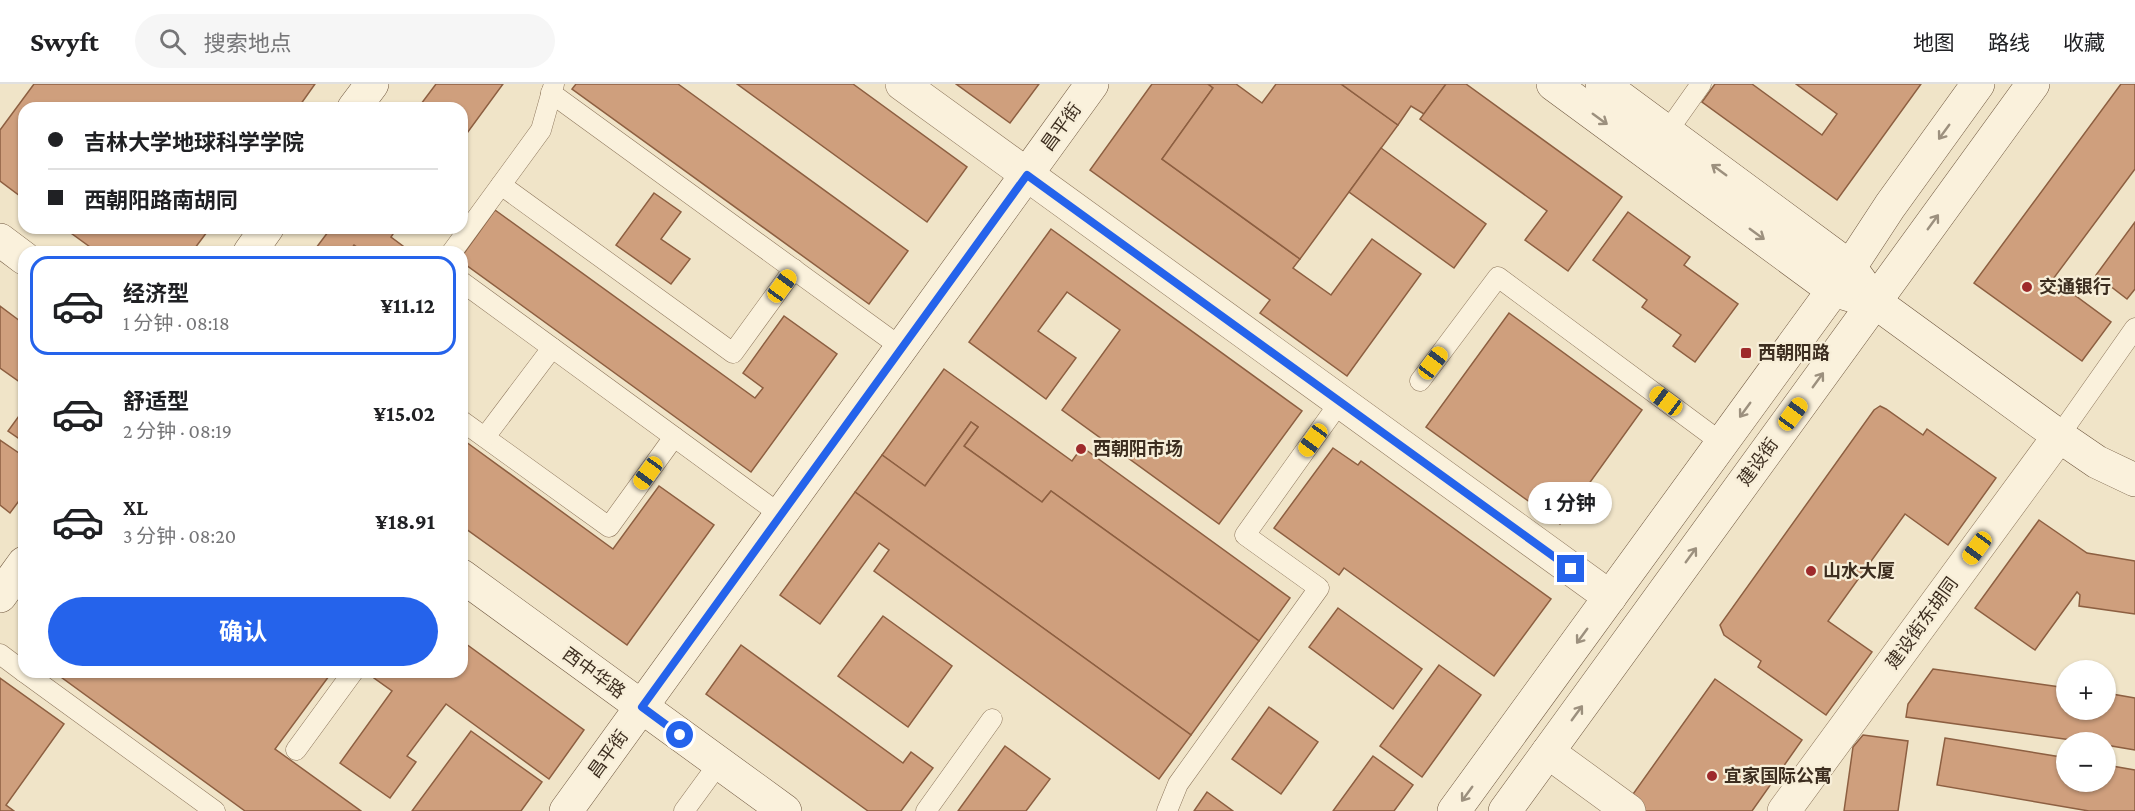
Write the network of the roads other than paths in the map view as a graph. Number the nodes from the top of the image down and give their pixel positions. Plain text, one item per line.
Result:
1 (372, 84) edge
2 (902, 84) edge
3 (1092, 84) edge
4 (1553, 84) edge
5 (1602, 84) edge
6 (1701, 84) edge
7 (1978, 84) edge
8 (2033, 84) edge
9 (553, 89) edge
10 (358, 102) edge
11 (1667, 132) junction
12 (1027, 175) junction
13 (501, 185) junction
14 (468, 230) edge
15 (0, 240) edge
16 (18, 254) edge
17 (794, 270) junction
18 (1841, 278) junction
19 (468, 286) edge
20 (1875, 302) junction
21 (2135, 328) edge
22 (552, 348) junction
23 (902, 348) junction
24 (1420, 381) dead end
25 (1340, 402) junction
26 (468, 425) edge
27 (2059, 436) junction
28 (485, 437) junction
29 (674, 437) junction
30 (1722, 443) junction
31 (2135, 480) edge
32 (780, 515) junction
33 (18, 571) edge
34 (468, 580) edge
35 (0, 596) edge
36 (1610, 597) junction
37 (0, 654) edge
38 (18, 668) edge
39 (32, 678) edge
40 (349, 678) edge
41 (642, 707) junction
42 (992, 719) dead end
43 (296, 750) dead end
44 (1548, 752) junction
45 (719, 763) junction
46 (215, 811) edge
47 (566, 811) edge
48 (684, 811) edge
49 (785, 811) edge
50 (926, 811) edge
51 (1167, 811) edge
52 (1454, 811) edge
53 (1505, 811) edge
54 (1629, 811) edge
55 (1784, 811) edge

1 - 10 street
2 - 12 street
3 - 12 street, 昌平街
4 -> 18 street
5 - 11 street
6 - 11 lane
7 -> 18 street
20 -> 8 street, 建设街
9 - 13 lane
9 - 17 lane
18 -> 11 street
12 - 23 street, 昌平街
12 - 25 street
13 - 14 lane
13 - 17 lane
15 - 16 street
17 - 23 lane
18 - 20 street
18 -> 30 street
19 - 22 lane
20 - 27 street
44 -> 20 street, 建设街
21 - 27 lane
22 - 28 lane
22 - 29 lane
23 - 32 street, 昌平街
24 - 30 lane
25 - 36 street
25 - 51 lane
26 - 28 lane
27 - 31 street
27 - 55 street, 建设街东胡同
28 - 29 lane
29 - 32 lane
30 - 36 street
32 - 41 street, 昌平街
33 - 35 street
34 - 41 street, 西中华路
36 -> 52 street
37 - 38 lane
39 - 46 lane
40 - 43 lane
41 - 45 street, 西中华路
41 - 47 street, 昌平街
42 - 50 lane
44 - 53 street, 建设街
44 - 54 street
45 - 48 lane
45 - 49 street, 西中华路

